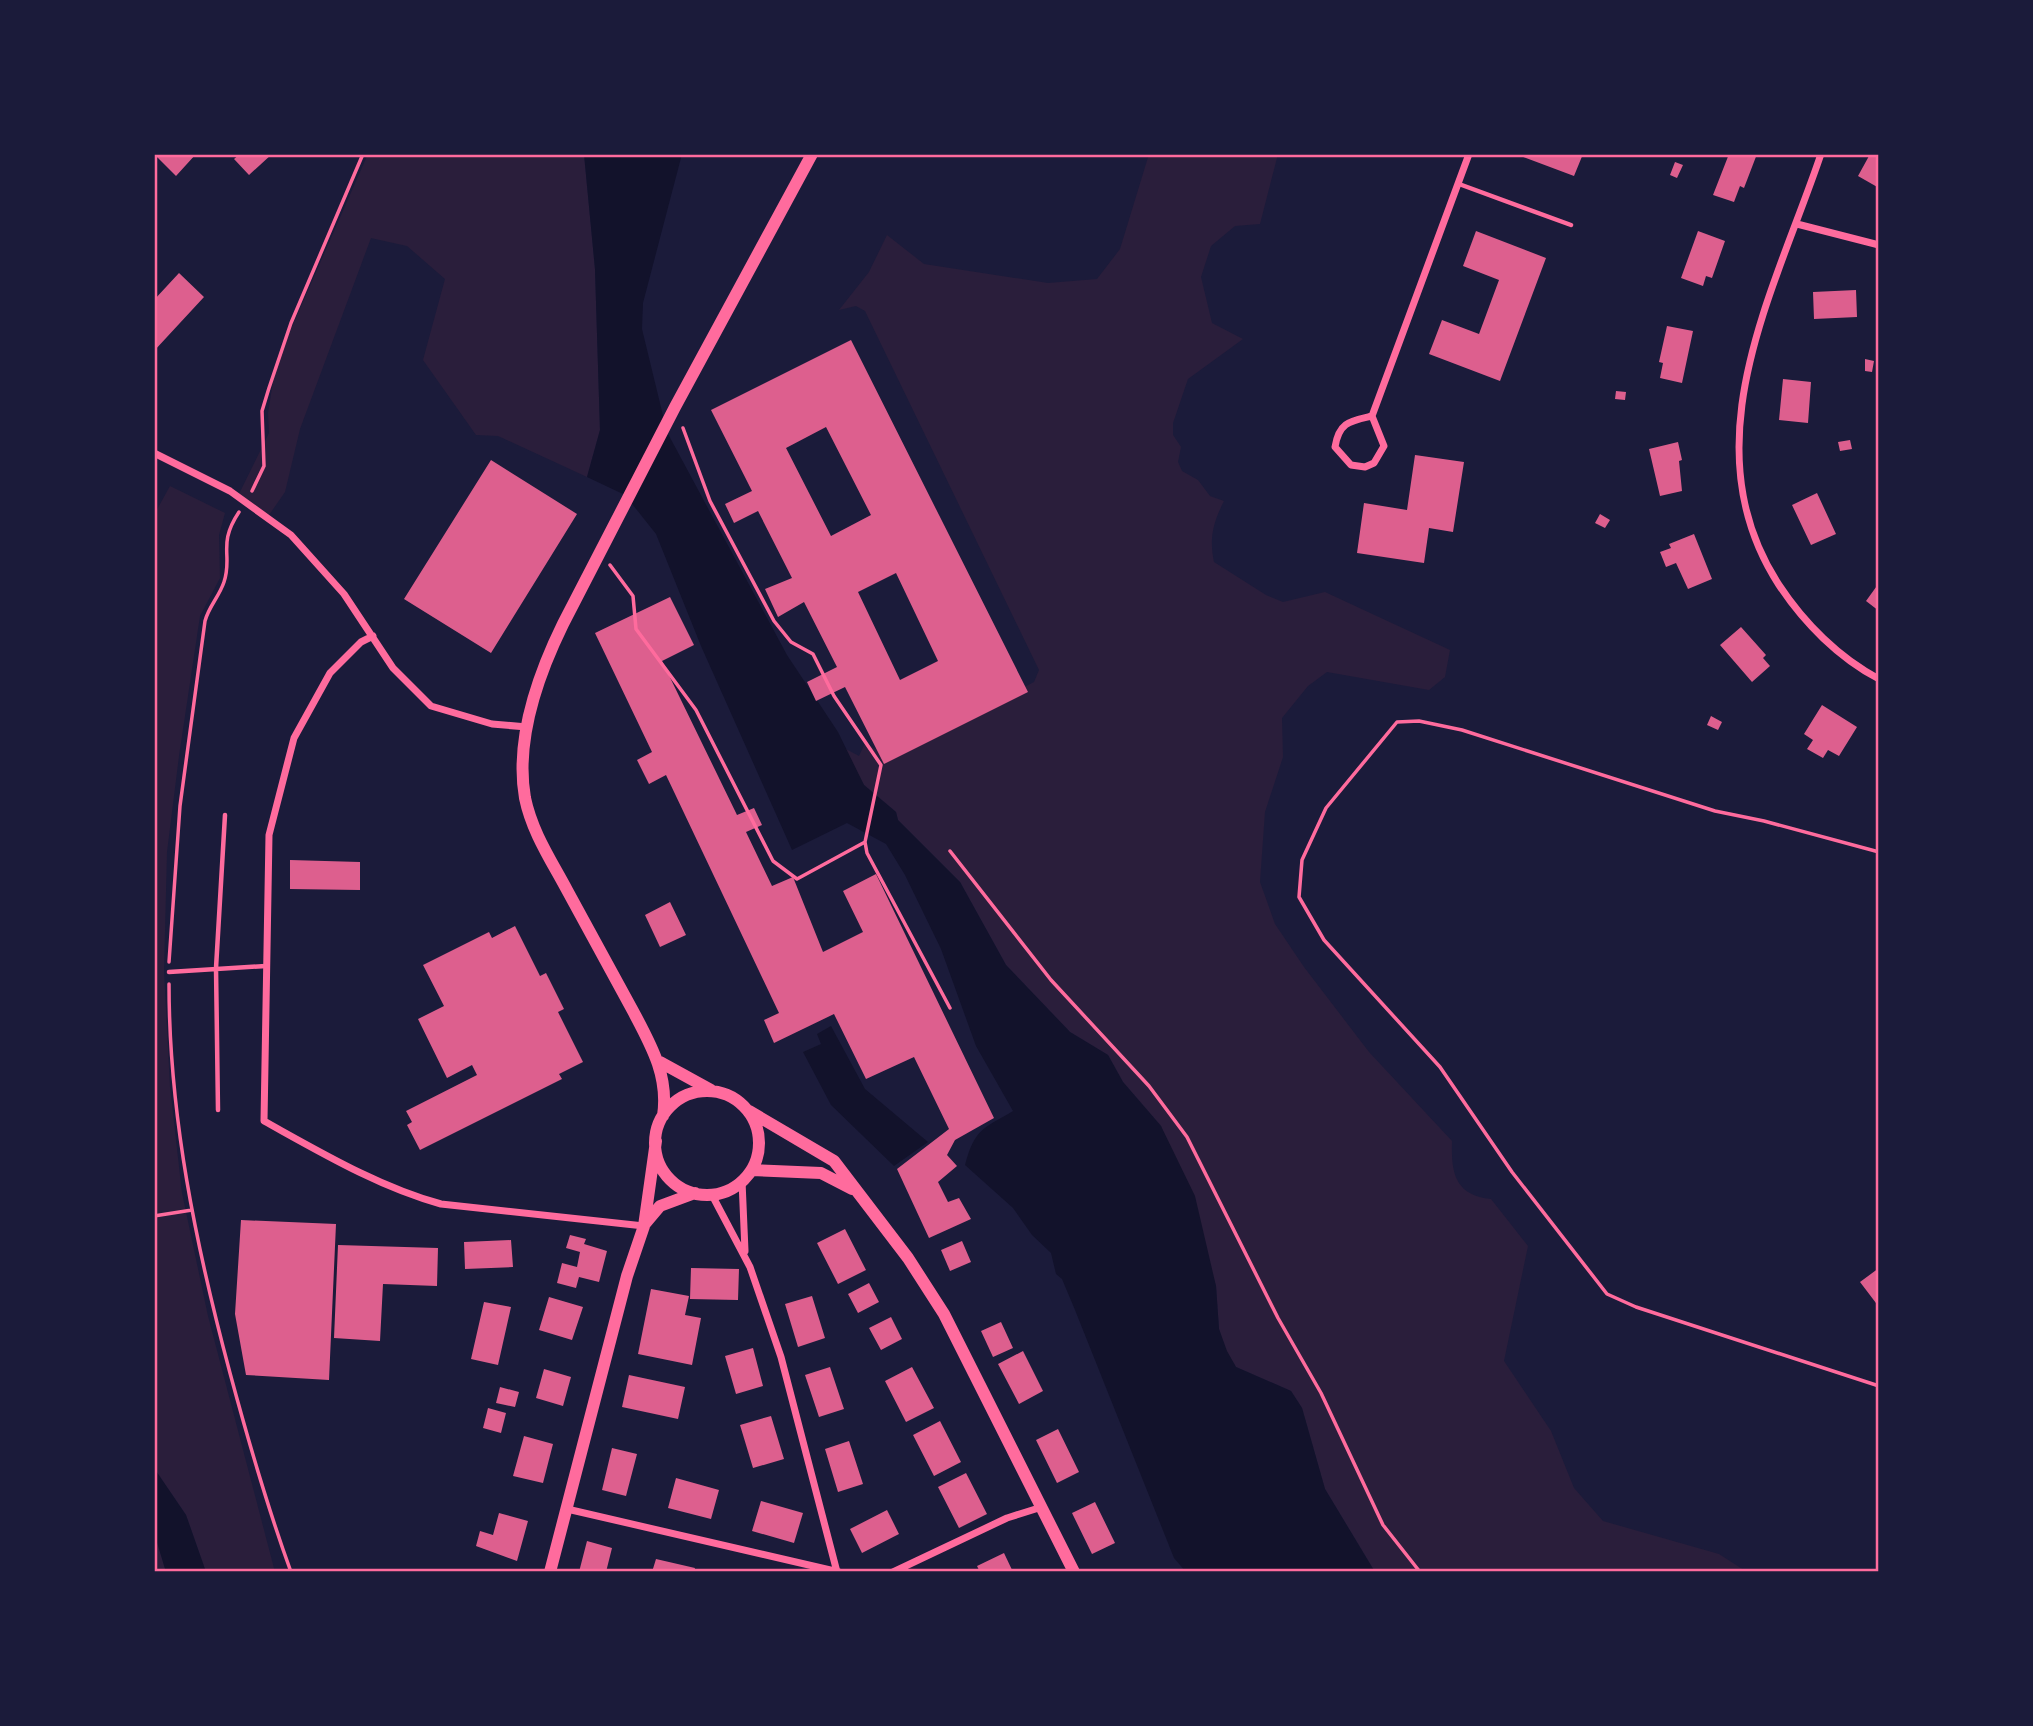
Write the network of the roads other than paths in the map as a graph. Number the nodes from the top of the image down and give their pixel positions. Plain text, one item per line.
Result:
1 (812, 154) edge
2 (1469, 154) edge
3 (1821, 154) edge
4 (1458, 184) junction
5 (1797, 224) junction
6 (1571, 225) dead end
7 (1879, 245) edge
8 (1372, 416) junction
9 (154, 453) edge
10 (373, 636) junction
11 (1879, 679) edge
12 (527, 727) junction
13 (225, 815) dead end
14 (267, 966) junction
15 (216, 968) junction
16 (169, 972) dead end
17 (660, 1062) junction
18 (713, 1091) junction
19 (218, 1110) dead end
20 (749, 1111) junction
21 (663, 1116) junction
22 (656, 1142) junction
23 (752, 1170) junction
24 (742, 1181) junction
25 (855, 1191) junction
26 (695, 1193) junction
27 (712, 1195) junction
28 (644, 1226) junction
29 (745, 1255) junction
30 (1042, 1507) junction
31 (567, 1509) junction
32 (550, 1572) edge
33 (837, 1572) edge
34 (892, 1572) edge
35 (1074, 1572) edge

1 - 12 main road
2 - 4 street
3 - 5 street
4 - 6 lane
4 - 8 street
5 - 7 street
5 - 11 street
8 - 8 street
9 - 10 street
10 - 12 street
10 - 14 street
12 - 17 main road
13 - 15 lane
14 - 15 lane
14 - 28 street
15 - 16 lane
15 - 19 lane
17 - 18 main road
17 - 21 main road
18 - 20 main road
18 - 21 main road
20 - 23 main road
20 - 25 main road
21 - 22 main road
22 - 26 main road
22 - 28 main road
23 - 24 main road
23 - 25 main road
24 - 27 main road
24 - 29 street
25 - 30 main road
26 - 27 main road
26 - 28 main road
27 - 29 street
28 - 31 main road
29 - 33 street
30 - 34 street
30 - 35 main road
31 - 32 main road
31 - 33 street

